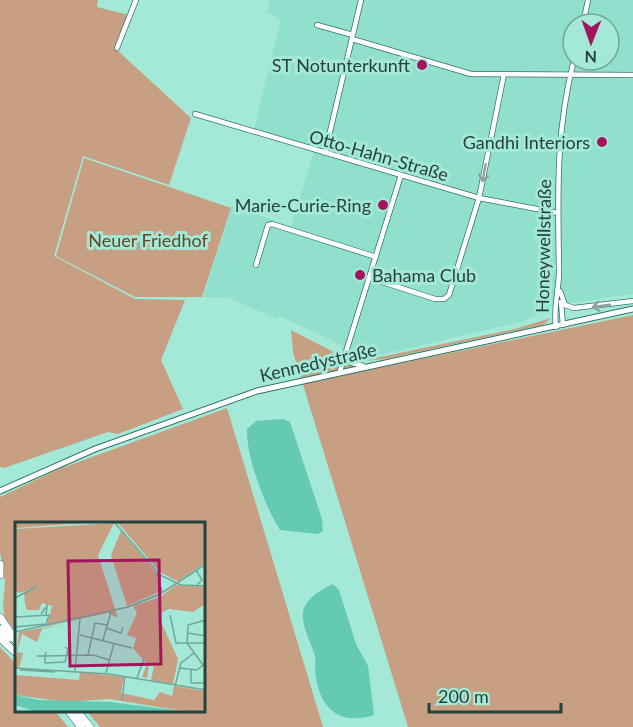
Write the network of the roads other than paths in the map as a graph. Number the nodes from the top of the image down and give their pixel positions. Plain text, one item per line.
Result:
1 (136, 0) edge
2 (361, 0) edge
3 (317, 25) dead end
4 (352, 37) junction
5 (117, 48) dead end
6 (570, 74) junction
7 (504, 75) junction
8 (633, 75) edge
9 (195, 114) dead end
10 (325, 153) junction
11 (401, 176) junction
12 (478, 198) junction
13 (558, 213) junction
14 (376, 257) junction
15 (256, 265) dead end
16 (370, 278) junction
17 (559, 286) junction
18 (561, 296) junction
19 (633, 301) edge
20 (633, 309) edge
21 (559, 326) junction
22 (345, 356) junction
23 (363, 366) junction
24 (340, 371) junction
25 (0, 491) edge
26 (0, 564) edge
27 (0, 575) edge
28 (0, 616) edge
29 (0, 629) edge
30 (0, 638) edge
31 (15, 640) edge
32 (15, 641) edge
33 (15, 651) edge
34 (69, 712) edge
35 (77, 712) edge
36 (81, 727) edge
37 (90, 727) edge

1 - 5 street
2 - 4 street
3 - 4 street
4 - 7 street
4 - 10 street
6 - 7 street
6 - 8 street
6 - 13 street, Honeywellstraße
7 -> 12 street
9 - 10 street, Otto-Hahn-Straße
10 - 11 street, Otto-Hahn-Straße
11 - 12 street, Otto-Hahn-Straße
11 - 14 street
12 - 13 street, Otto-Hahn-Straße
12 - 16 street
13 - 17 street, Honeywellstraße
14 - 15 street
14 - 16 street
16 - 22 street
17 - 18 street
17 - 21 street, Honeywellstraße
19 -> 18 street
18 - 21 street, Honeywellstraße
20 - 21 main road, Kennedystraße
21 - 23 main road, Kennedystraße
22 - 23 street
22 - 24 street
23 - 24 main road, Kennedystraße
24 - 25 main road, Kennedystraße
26 - 27 highway
28 - 31 highway
29 - 32 highway
30 - 33 highway
34 - 36 highway
35 - 37 highway

